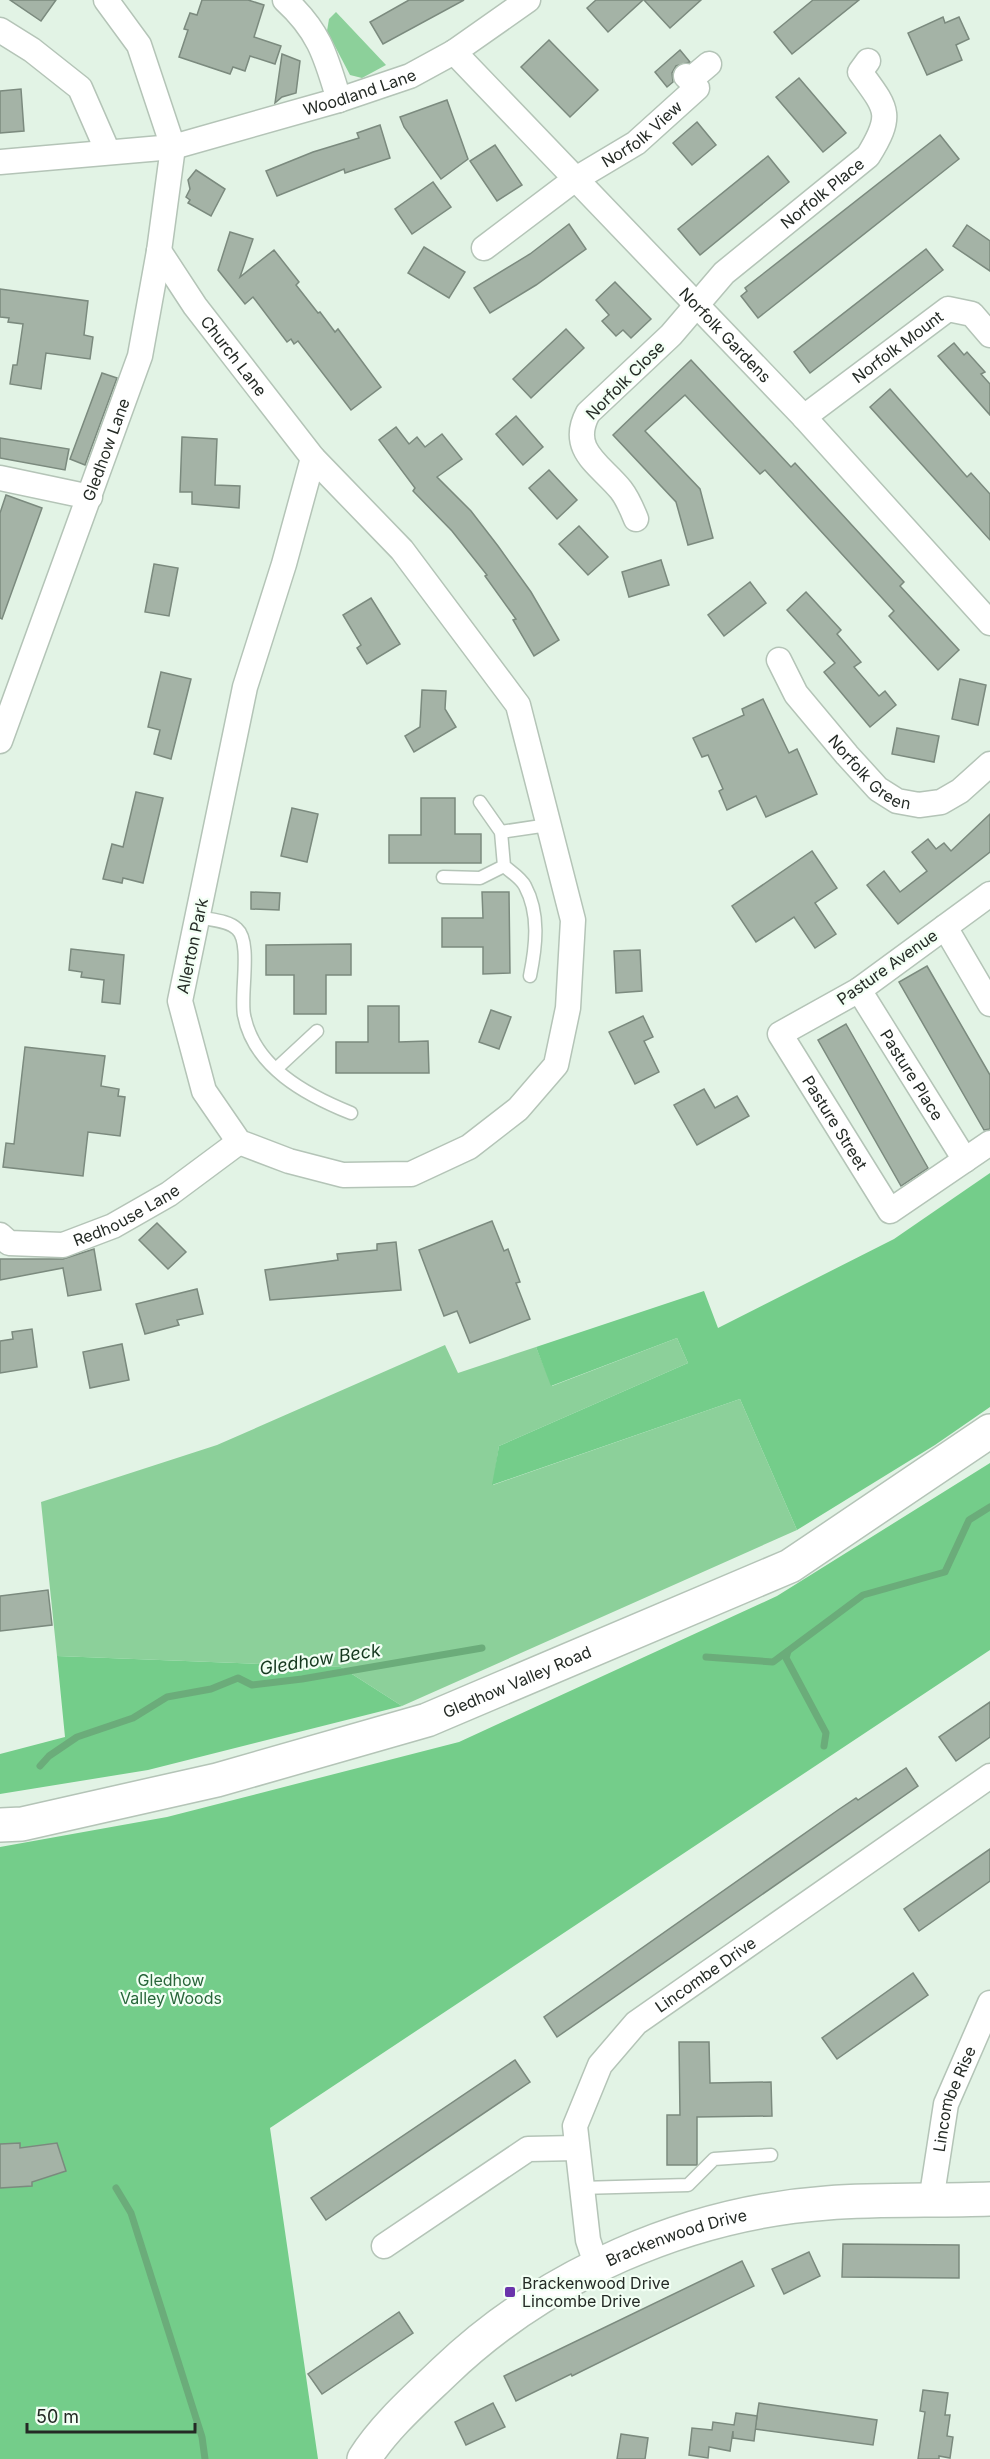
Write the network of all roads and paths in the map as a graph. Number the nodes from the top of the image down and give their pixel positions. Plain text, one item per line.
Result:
1 (106, 0) edge
2 (285, 0) edge
3 (528, 0) edge
4 (0, 30) edge
5 (454, 52) junction
6 (868, 61) dead end
7 (709, 64) dead end
8 (339, 100) junction
9 (173, 147) junction
10 (108, 152) junction
11 (0, 162) edge
12 (574, 180) junction
13 (484, 248) dead end
14 (159, 251) junction
15 (696, 304) junction
16 (990, 335) edge
17 (804, 417) junction
18 (313, 458) junction
19 (0, 478) edge
20 (90, 497) junction
21 (636, 519) dead end
22 (990, 623) edge
23 (779, 660) dead end
24 (0, 741) edge
25 (990, 764) edge
26 (480, 802) dead end
27 (548, 825) junction
28 (501, 832) junction
29 (504, 866) junction
30 (443, 877) dead end
31 (990, 894) edge
32 (198, 917) junction
33 (945, 927) junction
34 (530, 976) dead end
35 (860, 990) junction
36 (990, 1004) edge
37 (317, 1031) dead end
38 (780, 1034) joint
39 (276, 1069) junction
40 (351, 1113) dead end
41 (239, 1142) junction
42 (990, 1143) edge
43 (965, 1160) junction
44 (0, 1235) edge
45 (990, 1431) edge
46 (990, 1776) edge
47 (0, 1825) edge
48 (990, 2003) edge
49 (576, 2148) junction
50 (771, 2155) dead end
51 (580, 2188) junction
52 (990, 2199) edge
53 (931, 2201) junction
54 (384, 2246) dead end
55 (596, 2264) junction
56 (364, 2459) edge

1 - 9 street
2 - 8 street
3 - 5 street, Woodland Lane
4 - 10 street
5 - 8 street, Woodland Lane
5 - 12 street, Norfolk Gardens
6 - 15 street, Norfolk Place
7 - 12 street, Norfolk View
8 - 9 street, Woodland Lane
9 - 10 street, Woodland Lane
9 - 14 street, Gledhow Lane
10 - 11 street, Woodland Lane
12 - 13 street
12 - 15 street, Norfolk Gardens
14 - 18 street, Church Lane
14 - 20 street, Gledhow Lane
15 - 17 street, Norfolk Gardens
15 - 21 street, Norfolk Close
16 - 17 street, Norfolk Mount
17 - 22 street, Norfolk Gardens
18 - 27 street
18 - 32 street, Allerton Park
19 - 20 street
20 - 24 street, Gledhow Lane
23 - 25 street, Norfolk Green
26 - 28 lane
27 - 28 lane
27 - 41 street
28 - 29 lane
29 - 30 lane
29 - 34 lane
31 - 33 street, Pasture Avenue
32 - 39 lane
32 - 41 street, Allerton Park
33 - 35 street, Pasture Avenue
33 - 36 street
35 - 38 street, Pasture Avenue
35 - 43 street, Pasture Place
37 - 39 lane
38 - 43 street, Pasture Street
39 - 40 lane
41 - 44 street, Redhouse Lane
42 - 43 street
45 - 47 street, Gledhow Valley Road
46 - 49 street, Lincombe Drive
48 - 53 street, Lincombe Rise
49 - 51 street, Lincombe Drive
49 - 54 street
50 - 51 lane
51 - 55 street, Lincombe Drive
52 - 53 street, Brackenwood Drive
53 - 55 street, Brackenwood Drive
55 - 56 street, Brackenwood Drive

